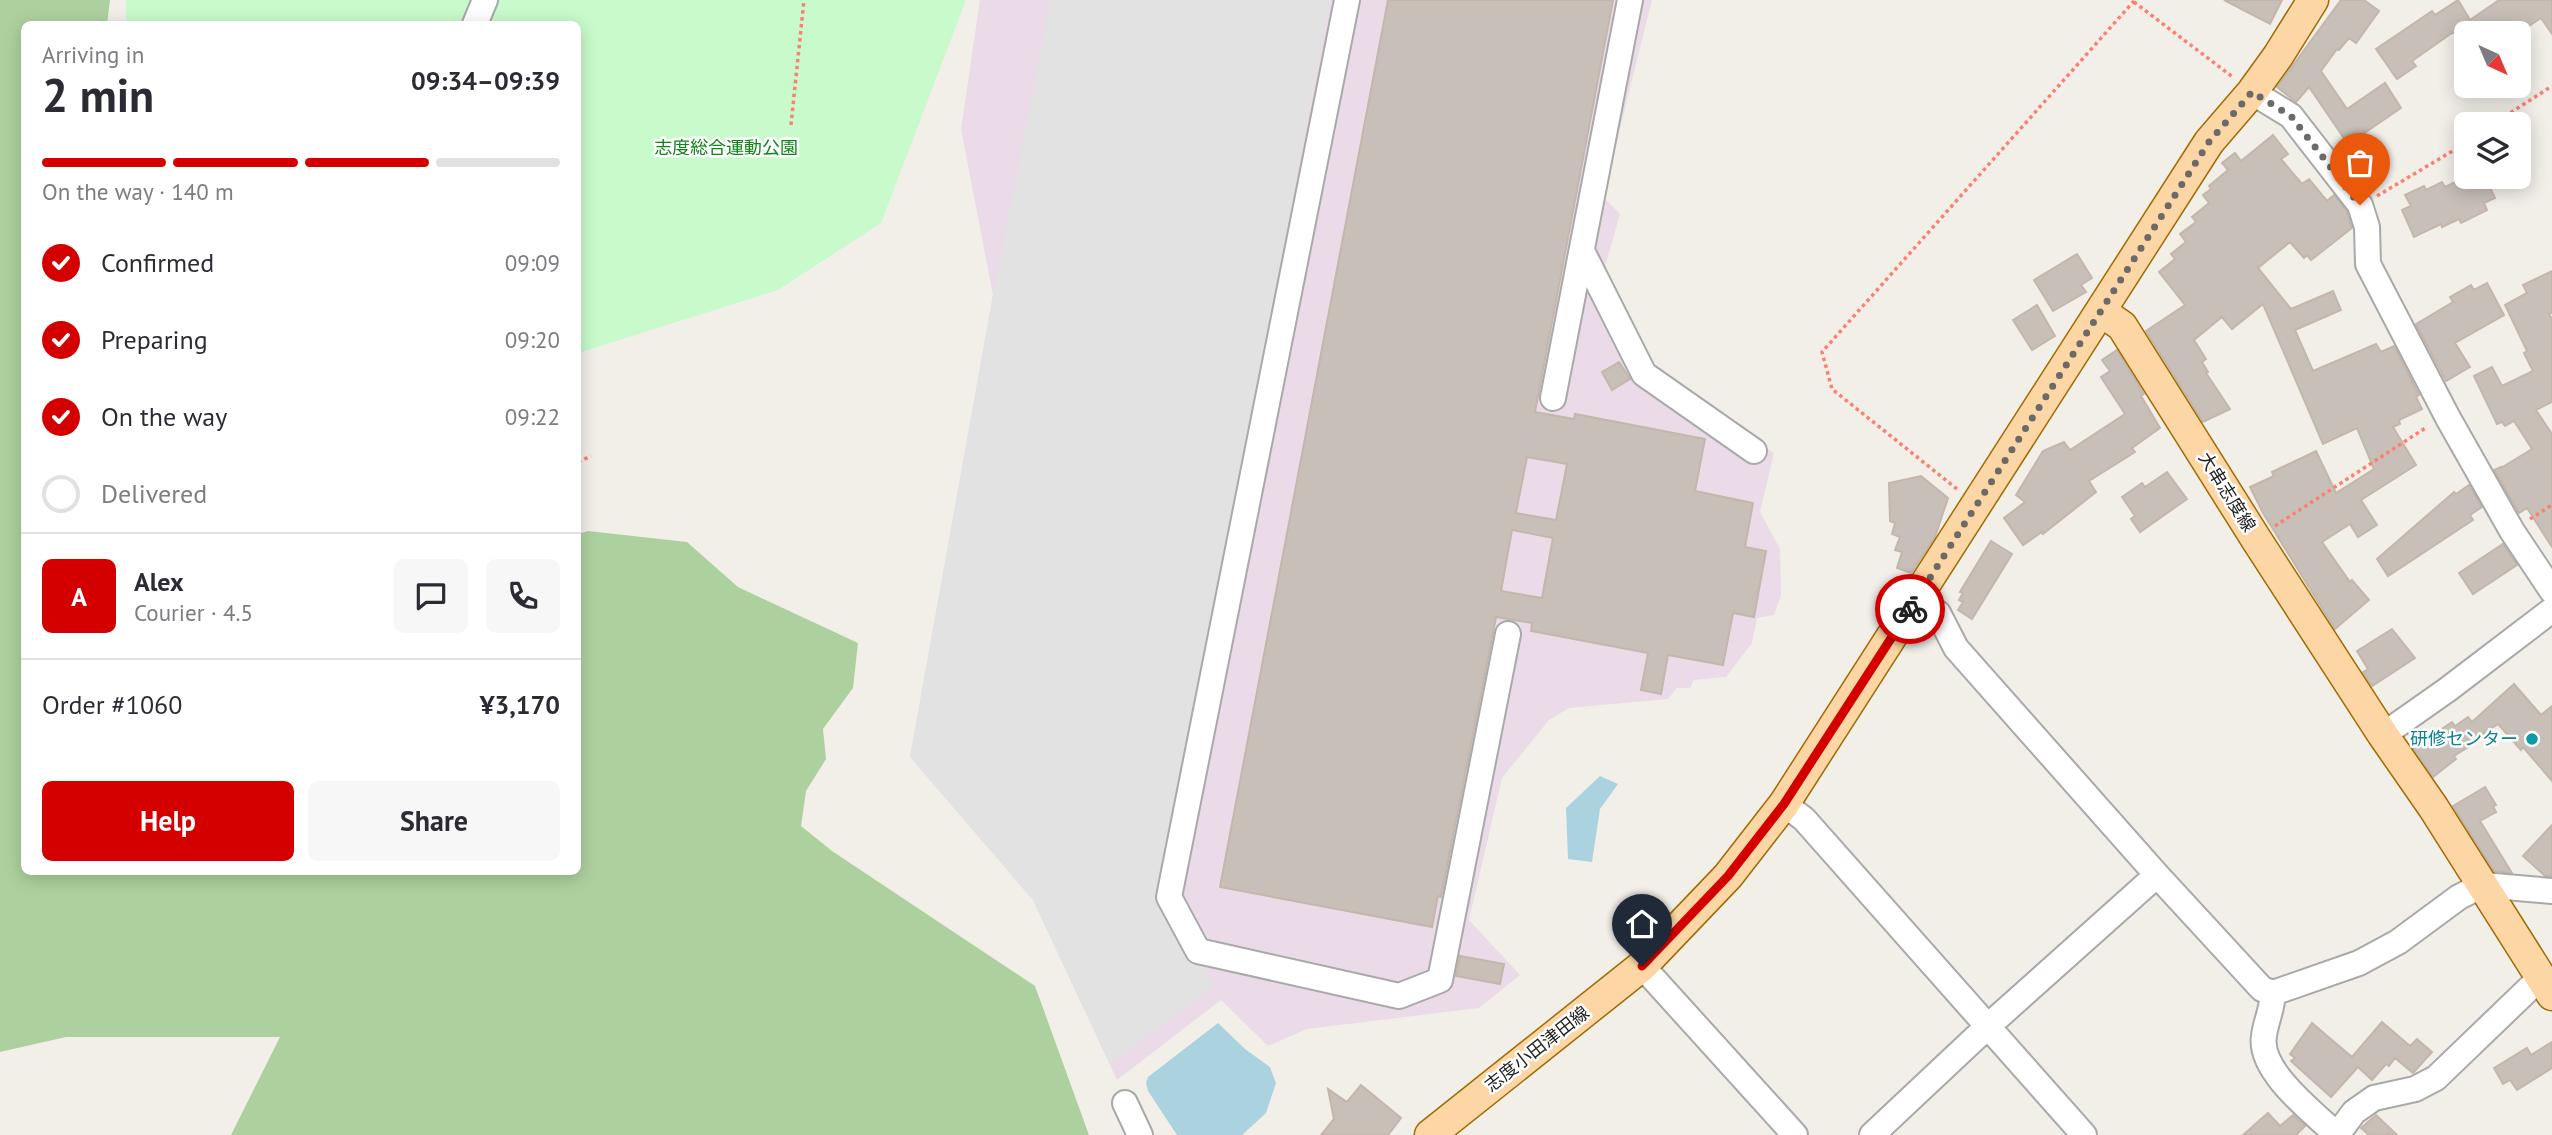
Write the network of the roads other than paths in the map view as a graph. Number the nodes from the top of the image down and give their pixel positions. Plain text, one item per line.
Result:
1 (485, 0) edge
2 (1347, 0) edge
3 (1630, 0) edge
4 (2313, 0) edge
5 (476, 21) edge
6 (2252, 92) junction
7 (1582, 251) junction
8 (2102, 312) junction
9 (1553, 398) dead end
10 (1754, 451) dead end
11 (2552, 591) edge
12 (1916, 601) junction
13 (2552, 610) edge
14 (1508, 634) dead end
15 (2383, 735) junction
16 (1784, 804) junction
17 (2157, 875) junction
18 (2483, 886) junction
19 (2552, 891) edge
20 (1642, 966) junction
21 (2546, 986) edge
22 (2273, 993) junction
23 (1987, 1027) junction
24 (1125, 1103) dead end
25 (1140, 1135) edge
26 (1430, 1135) edge
27 (1794, 1135) edge
28 (1872, 1135) edge
29 (2084, 1135) edge
30 (2337, 1135) edge

1 - 5 street
2 - 14 street
3 - 7 street
4 - 6 main road
6 - 8 main road
6 - 11 street
7 - 9 street
7 - 10 street
8 - 12 main road, 志度小田津田線
8 - 15 main road, 大串志度線
12 - 16 main road, 志度小田津田線
12 - 17 street
13 - 15 street
15 - 18 main road, 大串志度線
16 - 20 main road, 志度小田津田線
16 - 23 street
17 - 22 street
17 - 23 street
18 - 19 street
18 - 21 main road, 大串志度線
18 - 22 street
20 - 26 main road, 志度小田津田線
20 - 27 street
21 - 30 street
22 - 30 street
23 - 28 street
23 - 29 street
24 - 25 street

